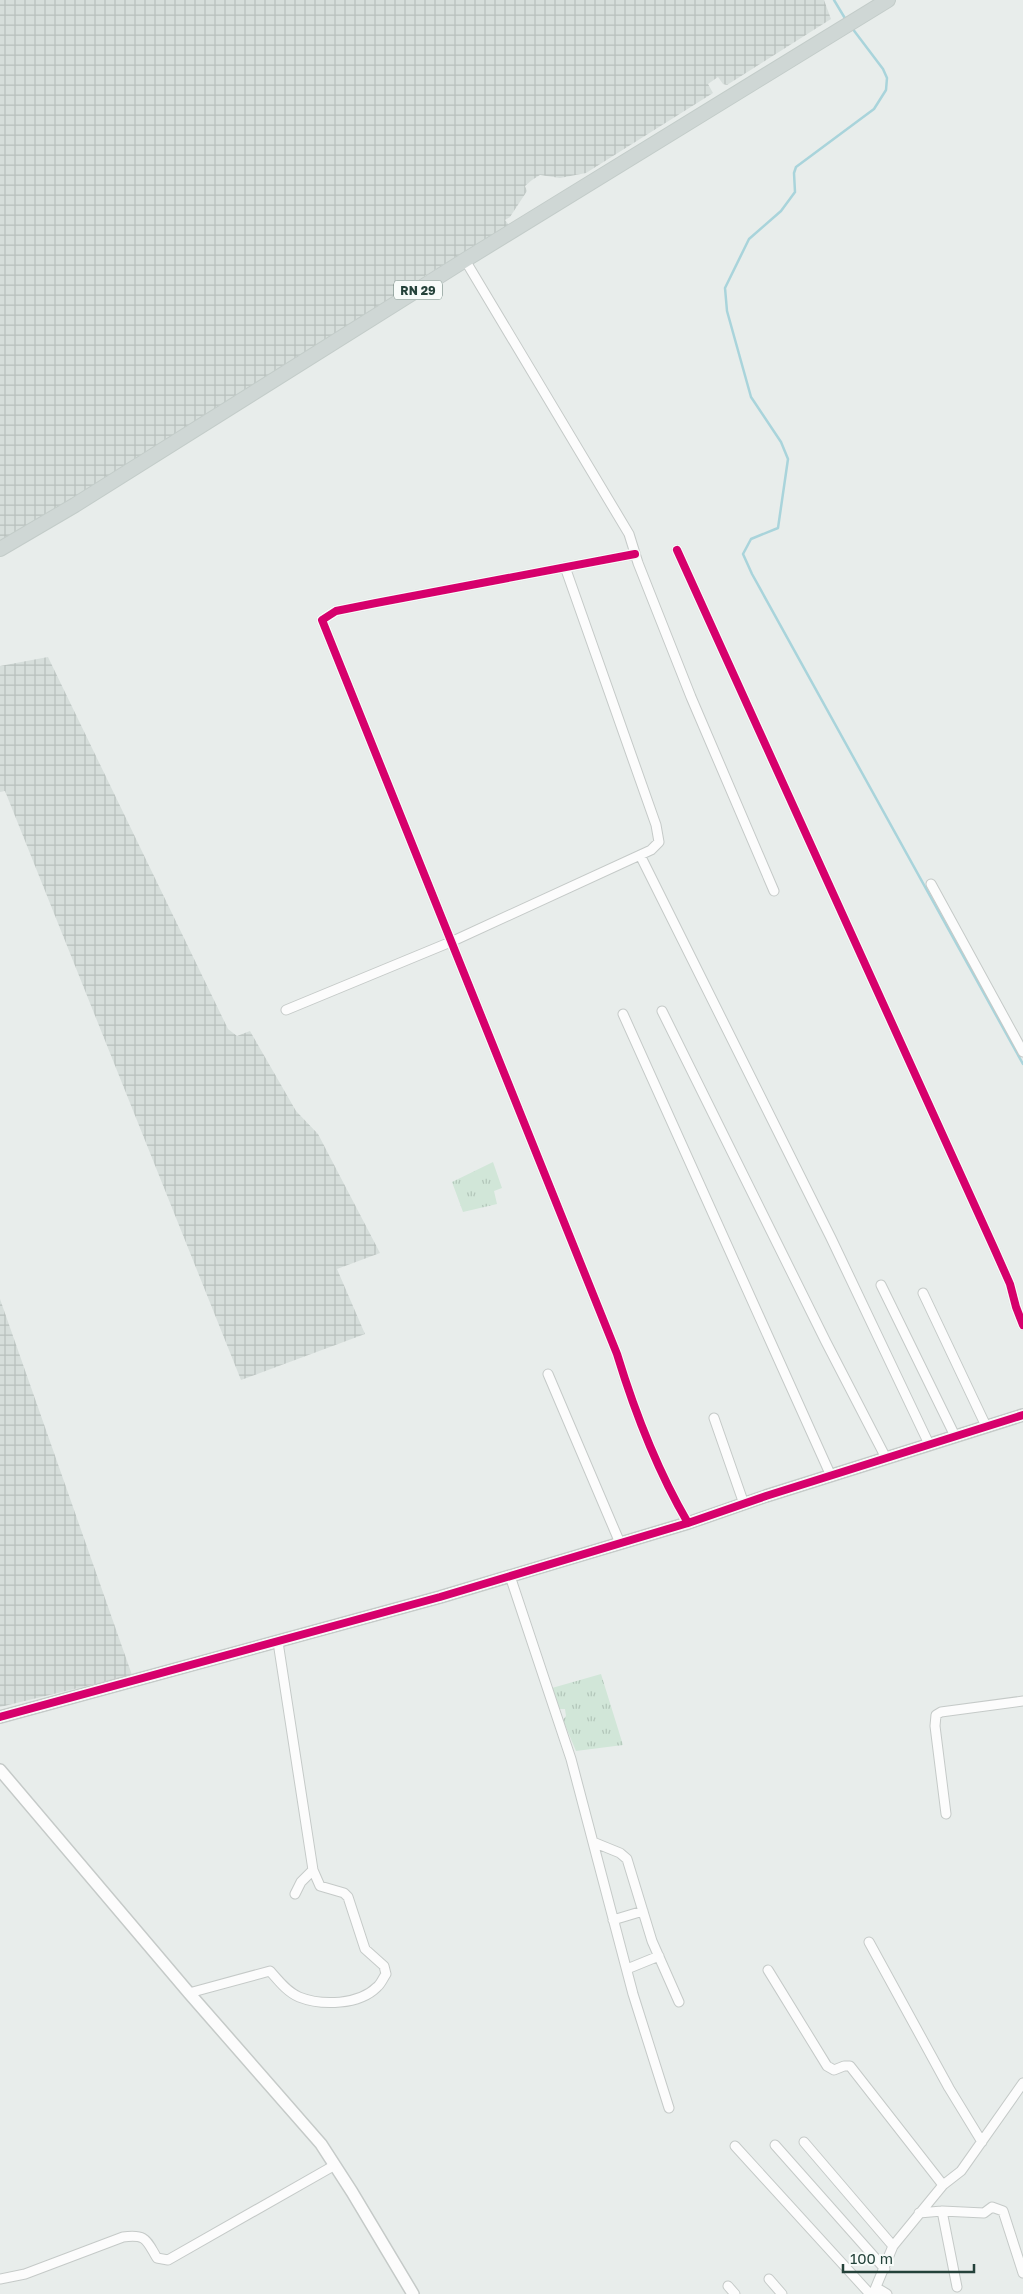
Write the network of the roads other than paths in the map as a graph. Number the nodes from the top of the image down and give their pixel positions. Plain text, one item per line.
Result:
1 (888, 0) edge
2 (465, 260) junction
3 (0, 550) edge
4 (678, 550) dead end
5 (635, 554) junction
6 (565, 567) junction
7 (640, 854) junction
8 (931, 884) dead end
9 (774, 891) dead end
10 (453, 941) junction
11 (286, 1010) dead end
12 (662, 1011) dead end
13 (623, 1014) dead end
14 (1023, 1052) edge
15 (881, 1285) dead end
16 (923, 1294) dead end
17 (1023, 1325) edge
18 (548, 1374) dead end
19 (1023, 1415) edge
20 (714, 1418) dead end
21 (986, 1426) junction
22 (954, 1436) junction
23 (929, 1444) junction
24 (886, 1458) junction
25 (831, 1476) junction
26 (744, 1504) junction
27 (688, 1523) junction
28 (620, 1543) junction
29 (510, 1576) junction
30 (278, 1642) junction
31 (1023, 1701) edge
32 (0, 1717) edge
33 (0, 1770) edge
34 (946, 1814) dead end
35 (593, 1842) junction
36 (313, 1870) junction
37 (294, 1894) dead end
38 (643, 1911) junction
39 (614, 1920) junction
40 (869, 1942) dead end
41 (658, 1956) junction
42 (626, 1969) junction
43 (768, 1970) dead end
44 (189, 1993) junction
45 (679, 2002) dead end
46 (1023, 2083) edge
47 (669, 2108) dead end
48 (804, 2142) dead end
49 (982, 2142) junction
50 (775, 2145) dead end
51 (735, 2146) dead end
52 (334, 2165) junction
53 (943, 2185) junction
54 (942, 2211) junction
55 (919, 2213) junction
56 (893, 2246) junction
57 (884, 2269) junction
58 (1023, 2273) edge
59 (0, 2279) edge
60 (769, 2279) dead end
61 (728, 2286) dead end
62 (958, 2287) dead end
63 (873, 2292) edge
64 (413, 2294) edge
65 (735, 2294) edge
66 (782, 2294) edge
67 (886, 2294) edge

1 - 2 main road, RN 29
2 - 3 main road, RN 29
2 - 5 street
4 - 17 street
5 - 6 street
5 - 9 street
6 - 7 street
6 - 10 street
7 - 10 street
7 - 23 street
8 - 14 street
10 - 11 street
10 - 27 street
12 - 24 street
13 - 25 street
15 - 22 street
16 - 21 street
18 - 28 street
19 - 21 street
20 - 26 street
21 - 22 street
22 - 23 street
23 - 24 street
24 - 25 street
25 - 26 street
26 - 27 street
27 - 28 street
28 - 29 street
29 - 30 street
29 - 35 street
30 - 32 street
30 - 36 street
31 - 34 street
33 - 44 street
35 - 38 street
35 - 39 street
36 - 37 street
36 - 44 street
38 - 39 street
38 - 41 street
39 - 42 street
40 - 49 street
41 - 42 street
41 - 45 street
42 - 47 street
43 - 53 street
44 - 52 street
46 - 49 street
48 - 56 street
49 - 53 street
50 - 57 street
51 - 63 street
52 - 59 street
52 - 64 street
53 - 55 street
54 - 55 street
54 - 58 street
54 - 62 street
55 - 56 street
56 - 57 street
57 - 63 street
60 - 66 street
61 - 65 street
63 - 67 street

